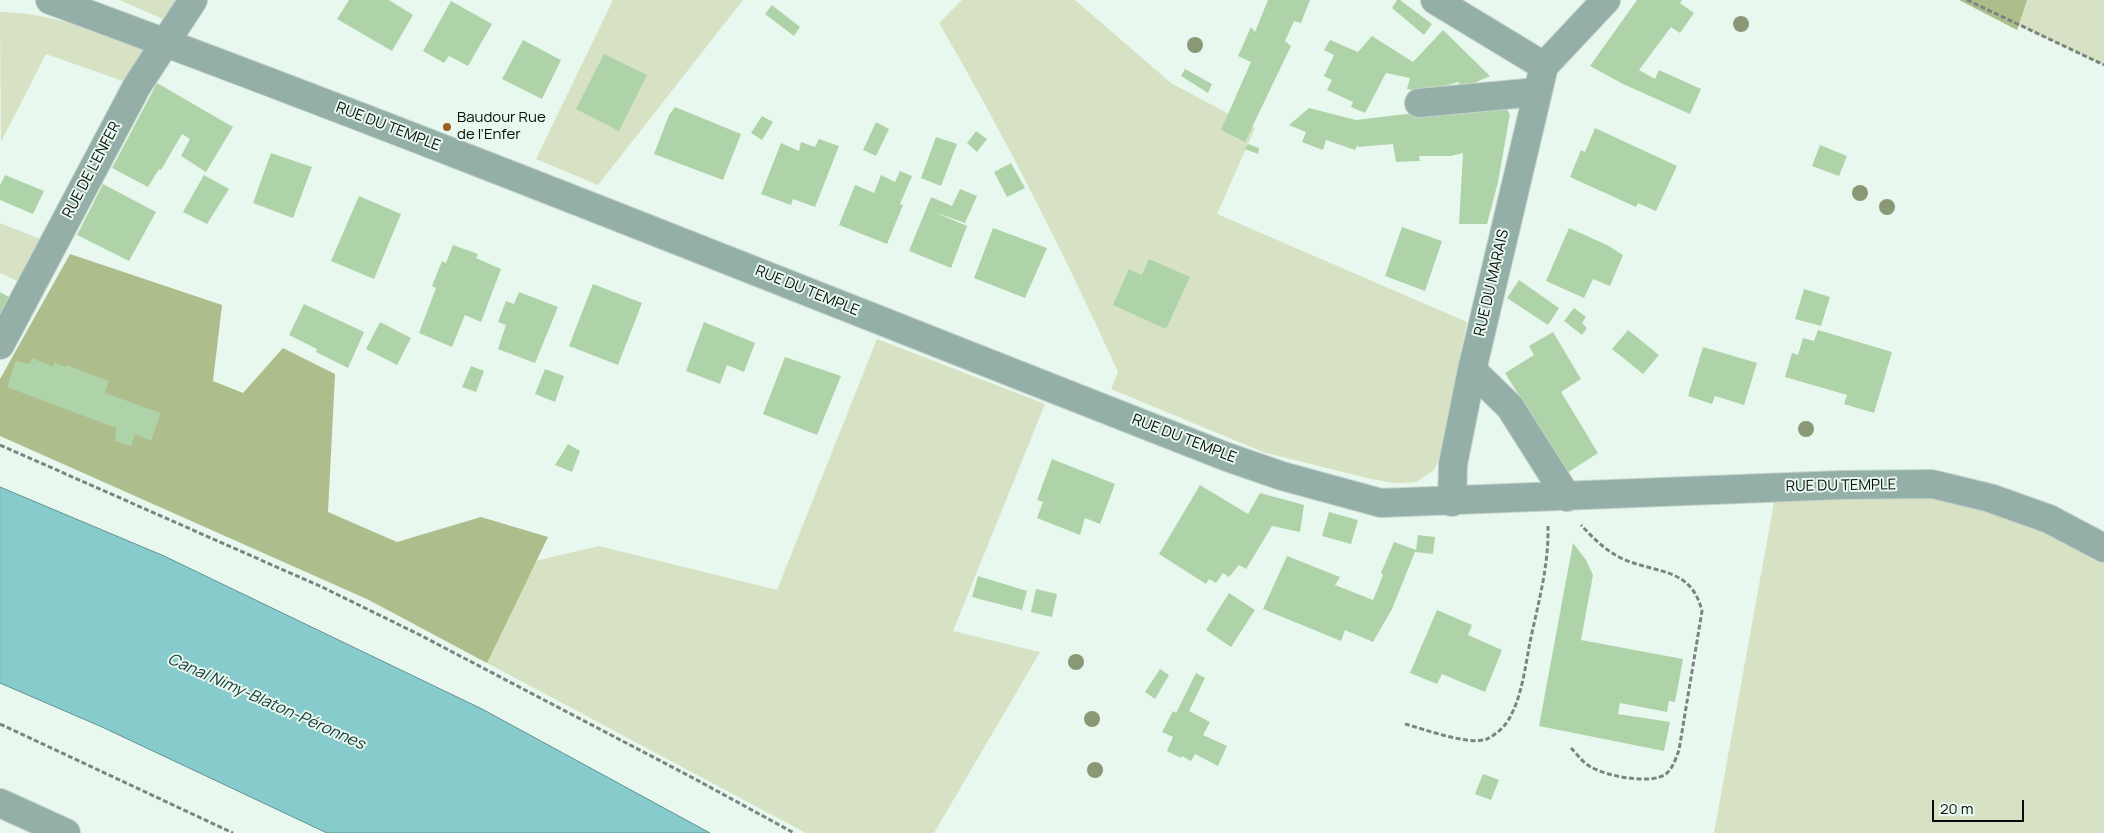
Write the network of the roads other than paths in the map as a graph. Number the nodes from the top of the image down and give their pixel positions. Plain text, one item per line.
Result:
1 (28, 0) edge
2 (193, 0) edge
3 (1435, 0) edge
4 (1606, 0) edge
5 (68, 3) edge
6 (166, 42) junction
7 (1544, 66) junction
8 (1537, 92) junction
9 (1419, 103) dead end
10 (0, 345) edge
11 (1472, 370) junction
12 (1557, 497) junction
13 (1452, 502) junction
14 (2104, 548) edge
15 (0, 803) edge
16 (66, 833) edge

1 - 5 street, RUE DU TEMPLE
2 - 6 street, RUE DE L'ENFER
3 - 7 street
4 - 7 street, RUE DU MARAIS
5 - 6 street, RUE DU TEMPLE
6 - 10 street, RUE DE L'ENFER
6 - 13 street, RUE DU TEMPLE
7 - 8 street, RUE DU MARAIS
8 - 9 street
8 - 11 street, RUE DU MARAIS
11 - 12 street
11 - 13 street, RUE DU MARAIS
12 - 13 street, RUE DU TEMPLE
12 - 14 street, RUE DU TEMPLE
15 - 16 street

